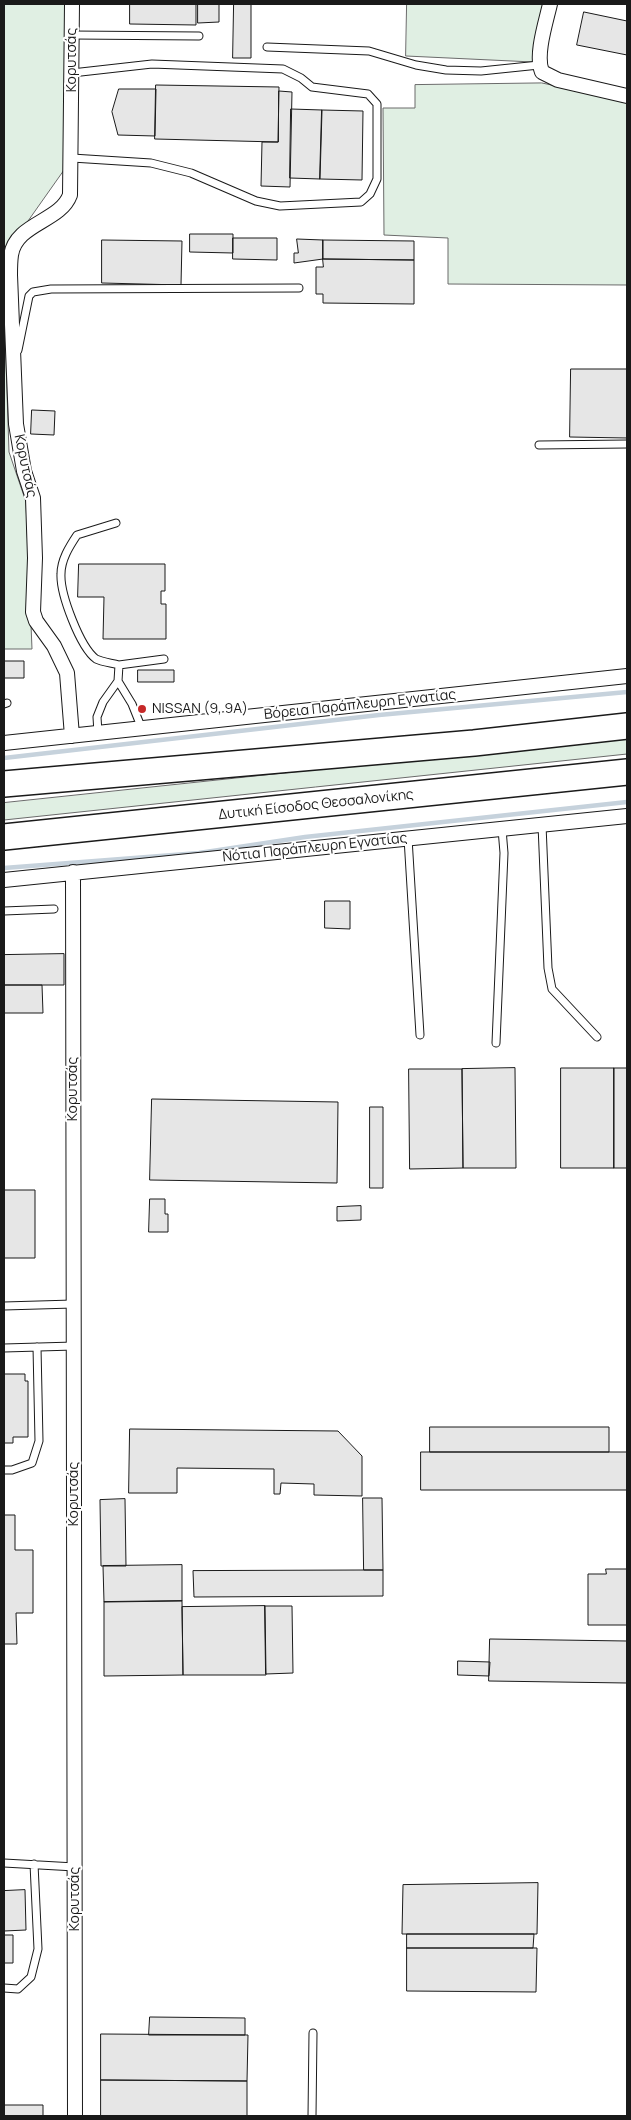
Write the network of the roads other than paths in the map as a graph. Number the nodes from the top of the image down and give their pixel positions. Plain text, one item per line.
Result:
1 (72, 4) edge
2 (550, 4) edge
3 (72, 35) junction
4 (199, 36) dead end
5 (267, 47) dead end
6 (539, 65) junction
7 (72, 72) junction
8 (627, 96) edge
9 (72, 158) junction
10 (300, 288) dead end
11 (15, 363) junction
12 (627, 444) edge
13 (539, 445) dead end
14 (116, 523) dead end
15 (164, 658) dead end
16 (119, 664) junction
17 (627, 676) edge
18 (118, 681) junction
19 (627, 726) edge
20 (142, 729) junction
21 (98, 734) junction
22 (72, 736) junction
23 (4, 744) edge
24 (627, 772) edge
25 (4, 784) edge
26 (627, 816) edge
27 (542, 825) junction
28 (502, 829) junction
29 (4, 837) edge
30 (408, 838) junction
31 (73, 872) junction
32 (4, 880) edge
33 (54, 909) dead end
34 (4, 911) edge
35 (420, 1035) dead end
36 (597, 1037) dead end
37 (496, 1042) dead end
38 (74, 1304) junction
39 (4, 1306) edge
40 (74, 1346) junction
41 (37, 1347) junction
42 (4, 1348) edge
43 (4, 1470) edge
44 (4, 1863) edge
45 (34, 1864) junction
46 (75, 1867) junction
47 (4, 1988) edge
48 (313, 2032) dead end
49 (75, 2116) edge
50 (312, 2116) edge

1 - 3 street, Κορυτσάς
2 - 6 street
3 - 4 lane
3 - 7 street, Κορυτσάς
5 - 6 lane
6 - 8 street
7 - 9 street, Κορυτσάς
7 - 9 lane
9 - 11 street, Κορυτσάς
10 - 11 lane
11 - 22 street, Κορυτσάς
12 - 13 lane
14 - 16 lane
15 - 16 lane
16 - 18 lane
17 - 20 street, Βόρεια Παράπλευρη Εγνατίας
18 - 20 lane
18 - 21 lane
19 - 25 highway
20 - 21 street, Βόρεια Παράπλευρη Εγνατίας
21 - 22 street, Βόρεια Παράπλευρη Εγνατίας
22 - 23 street, Βόρεια Παράπλευρη Εγνατίας
24 - 29 highway, Δυτική Είσοδος Θεσσαλονίκης
26 - 27 street, Νότια Παράπλευρη Εγνατίας
27 - 28 street, Νότια Παράπλευρη Εγνατίας
27 - 36 lane
28 - 30 street, Νότια Παράπλευρη Εγνατίας
28 - 37 lane
30 - 31 street, Νότια Παράπλευρη Εγνατίας
30 - 35 lane
31 - 32 street, Νότια Παράπλευρη Εγνατίας
31 - 38 street, Κορυτσάς
33 - 34 lane
38 - 39 lane
38 - 40 street, Κορυτσάς
40 - 41 lane
40 - 46 street, Κορυτσάς
41 - 42 lane
41 - 43 lane
44 - 45 lane
45 - 46 lane
45 - 47 lane
46 - 49 street, Κορυτσάς
48 - 50 lane

